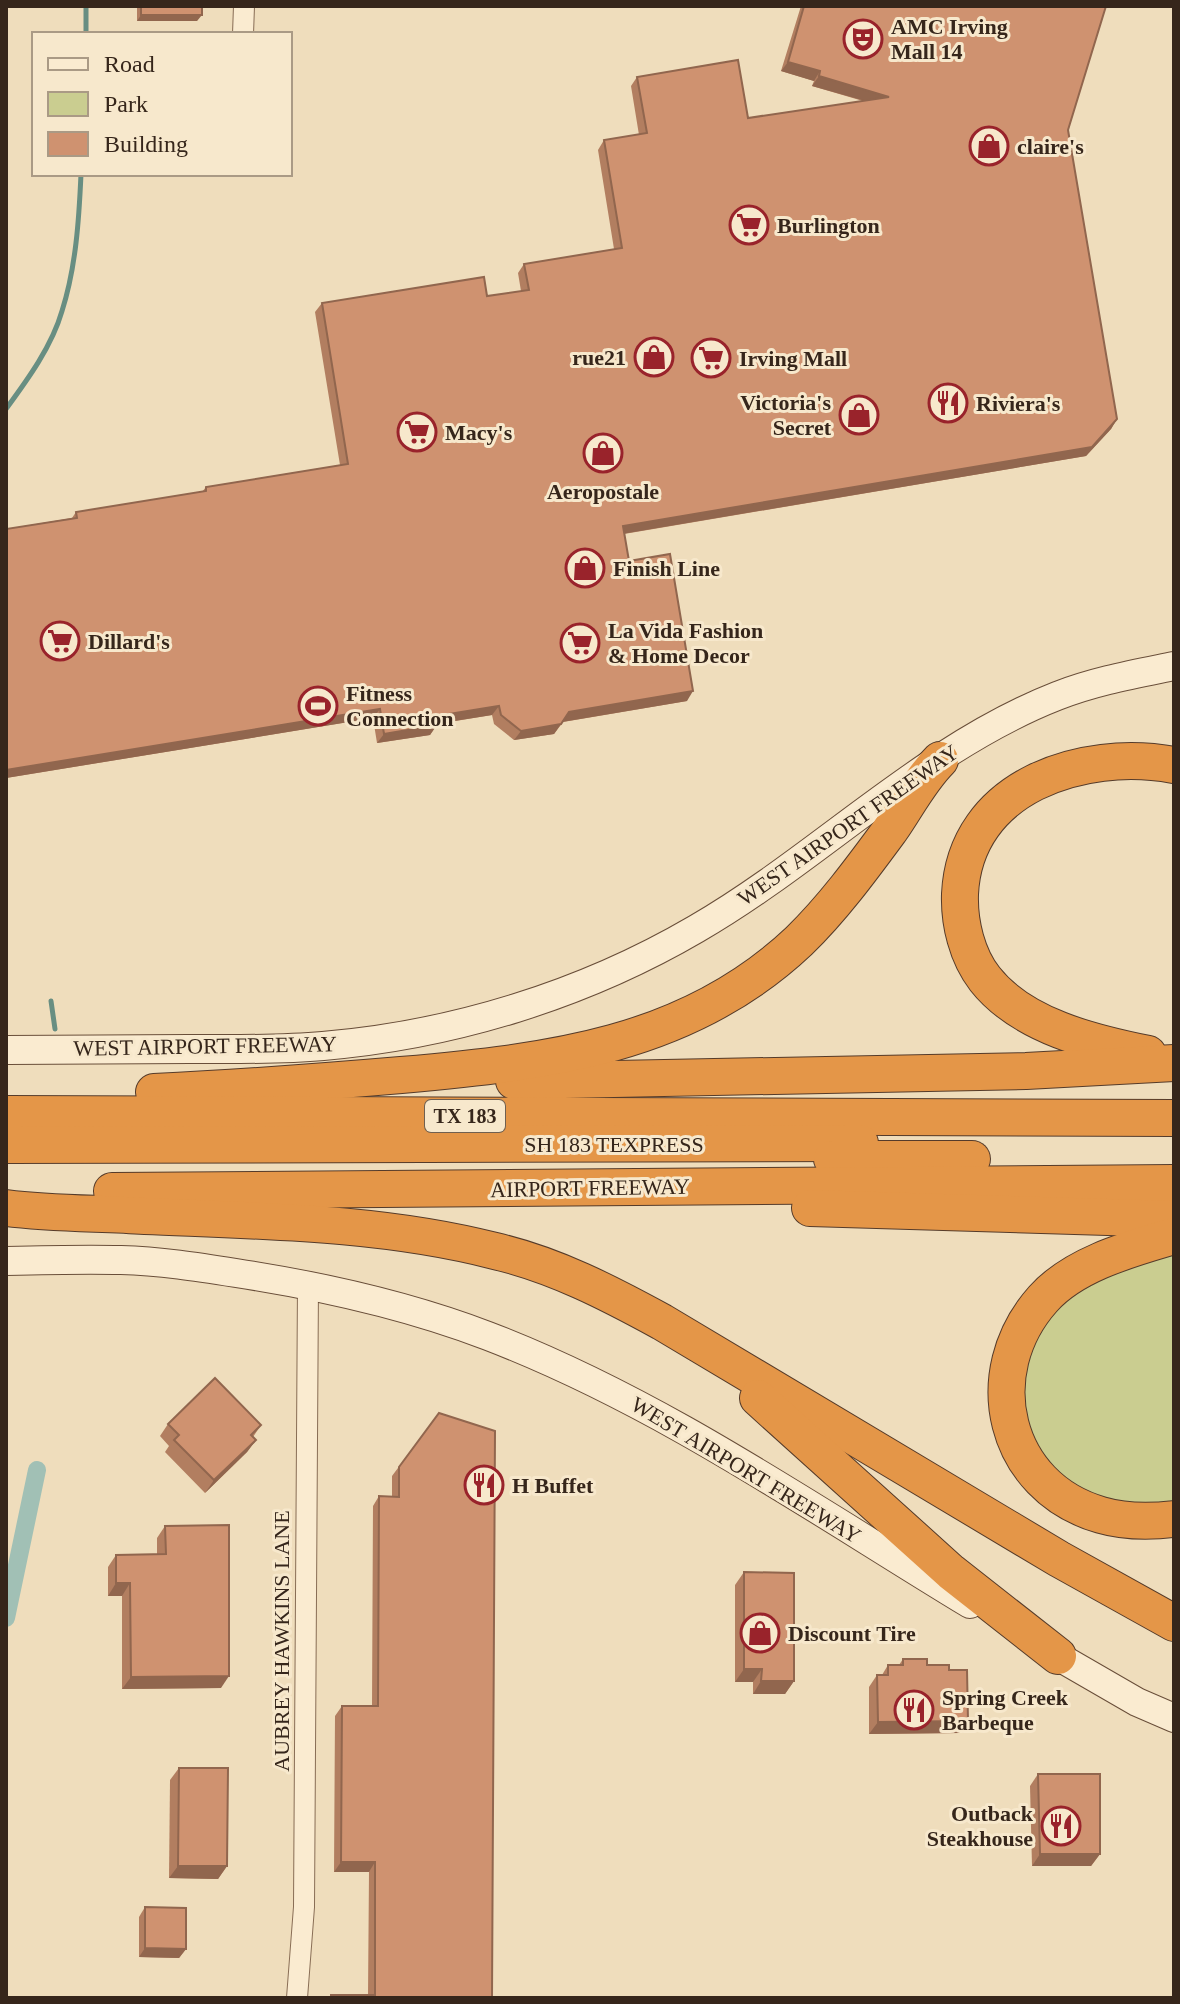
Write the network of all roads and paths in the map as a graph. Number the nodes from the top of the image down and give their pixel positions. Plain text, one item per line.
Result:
1 (244, 6) edge
2 (243, 32) edge
3 (1174, 666) edge
4 (940, 760) junction
5 (1174, 765) edge
6 (6, 1050) edge
7 (1174, 1061) edge
8 (285, 1085) junction
9 (6, 1101) edge
10 (6, 1114) edge
11 (1168, 1123) edge
12 (6, 1145) edge
13 (1174, 1158) edge
14 (6, 1160) edge
15 (1174, 1183) edge
16 (562, 1188) junction
17 (6, 1192) edge
18 (6, 1208) edge
19 (1174, 1219) edge
20 (1174, 1236) edge
21 (6, 1261) edge
22 (308, 1284) junction
23 (662, 1322) junction
24 (1174, 1519) edge
25 (1174, 1623) edge
26 (1058, 1656) junction
27 (1174, 1718) edge
28 (297, 1998) edge

1 - 2 street
3 - 4 main road, WEST AIRPORT FREEWAY
4 - 6 main road, WEST AIRPORT FREEWAY
4 - 8 highway
5 - 7 highway
7 - 8 highway
8 - 9 highway
10 - 11 highway, TX 183
11 - 12 highway, SH 183 TEXPRESS
13 - 14 highway, SH 183 TEXPRESS
15 - 16 highway, AIRPORT FREEWAY
16 - 17 highway, AIRPORT FREEWAY
16 - 19 highway
18 - 23 highway
20 - 24 highway
21 - 22 main road, WEST AIRPORT FREEWAY
22 - 26 main road, WEST AIRPORT FREEWAY
22 - 28 street, AUBREY HAWKINS LANE
23 - 25 highway
23 - 26 highway
26 - 27 main road, WEST AIRPORT FREEWAY

